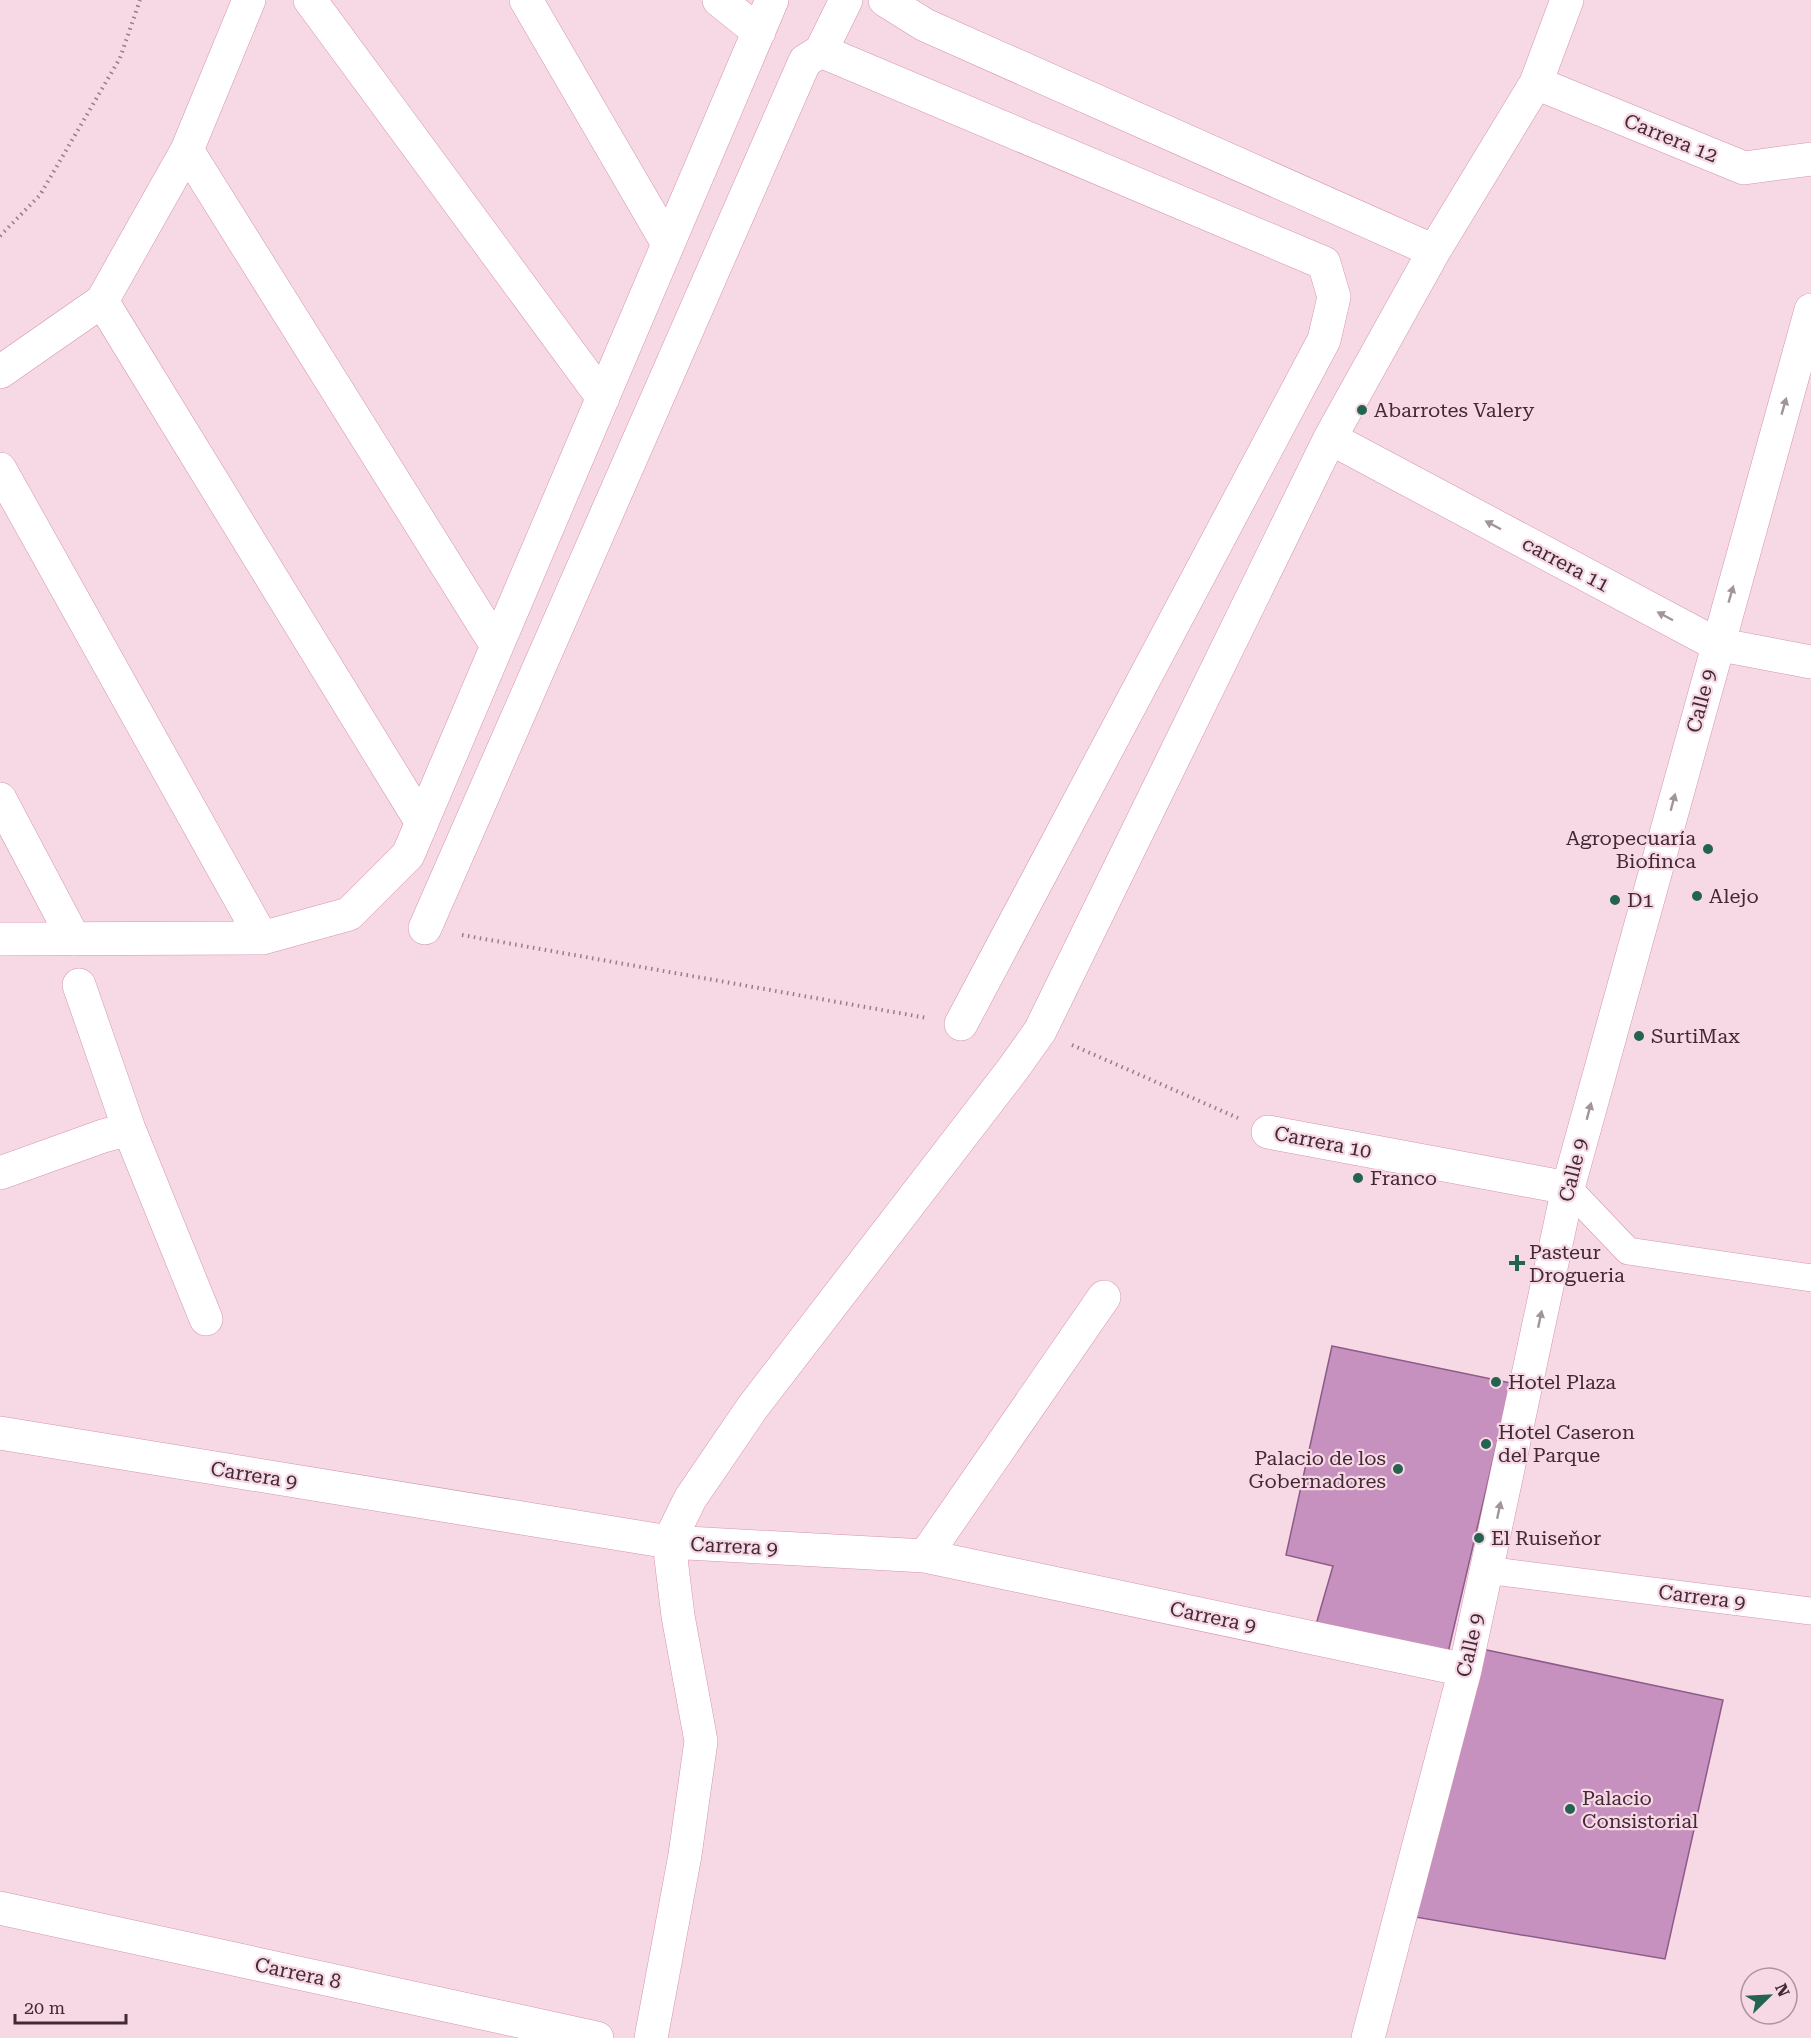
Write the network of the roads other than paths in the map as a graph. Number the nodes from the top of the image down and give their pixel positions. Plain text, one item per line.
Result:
1 (249, 0) edge
2 (310, 0) edge
3 (526, 0) edge
4 (719, 0) edge
5 (772, 0) edge
6 (846, 0) edge
7 (885, 0) edge
8 (1567, 0) edge
9 (759, 32) junction
10 (821, 51) junction
11 (1536, 83) junction
12 (187, 150) junction
13 (1811, 159) edge
14 (668, 244) junction
15 (1434, 251) junction
16 (102, 302) junction
17 (1811, 310) edge
18 (0, 372) edge
19 (603, 398) junction
20 (1330, 438) junction
21 (0, 469) edge
22 (1716, 644) junction
23 (497, 646) junction
24 (1811, 662) edge
25 (0, 799) edge
26 (422, 823) junction
27 (425, 928) road end
28 (262, 938) junction
29 (0, 939) edge
30 (74, 939) junction
31 (79, 985) dead end
32 (961, 1024) road end
33 (129, 1129) junction
34 (1268, 1132) road end
35 (0, 1173) edge
36 (1568, 1188) junction
37 (1811, 1278) edge
38 (1104, 1297) dead end
39 (207, 1318) dead end
40 (0, 1433) edge
41 (669, 1542) junction
42 (925, 1556) junction
43 (1486, 1570) junction
44 (1811, 1611) edge
45 (1465, 1670) junction
46 (0, 1908) edge
47 (597, 2038) edge
48 (651, 2038) edge
49 (1368, 2038) edge

1 - 12 street
2 - 19 street
3 - 14 street
4 - 9 street
5 - 9 street
6 - 10 street
7 - 15 street
8 - 11 street
9 - 14 street
10 - 27 street
10 - 32 street
11 - 13 street, Carrera 12
11 - 15 street
12 - 16 street
12 - 23 street
14 - 19 street
15 - 20 street
16 - 18 street
16 - 26 street
22 -> 17 street, Calle 9
19 - 23 street
22 -> 20 street, carrera 11
20 - 41 street
21 - 28 street
22 - 24 street, carrera 11
36 -> 22 street, Calle 9
23 - 26 street
25 - 30 street
26 - 28 street
28 - 30 street
29 - 30 street
31 - 33 street
33 - 35 street
33 - 39 street
34 - 36 street, Carrera 10
36 - 37 street
43 -> 36 street, Calle 9
38 - 42 street
40 - 41 street, Carrera 9
41 - 42 street, Carrera 9
41 - 48 street
42 - 45 street, Carrera 9
43 - 44 street, Carrera 9
43 - 45 street, Calle 9
45 - 49 street, Calle 9
46 - 47 street, Carrera 8

